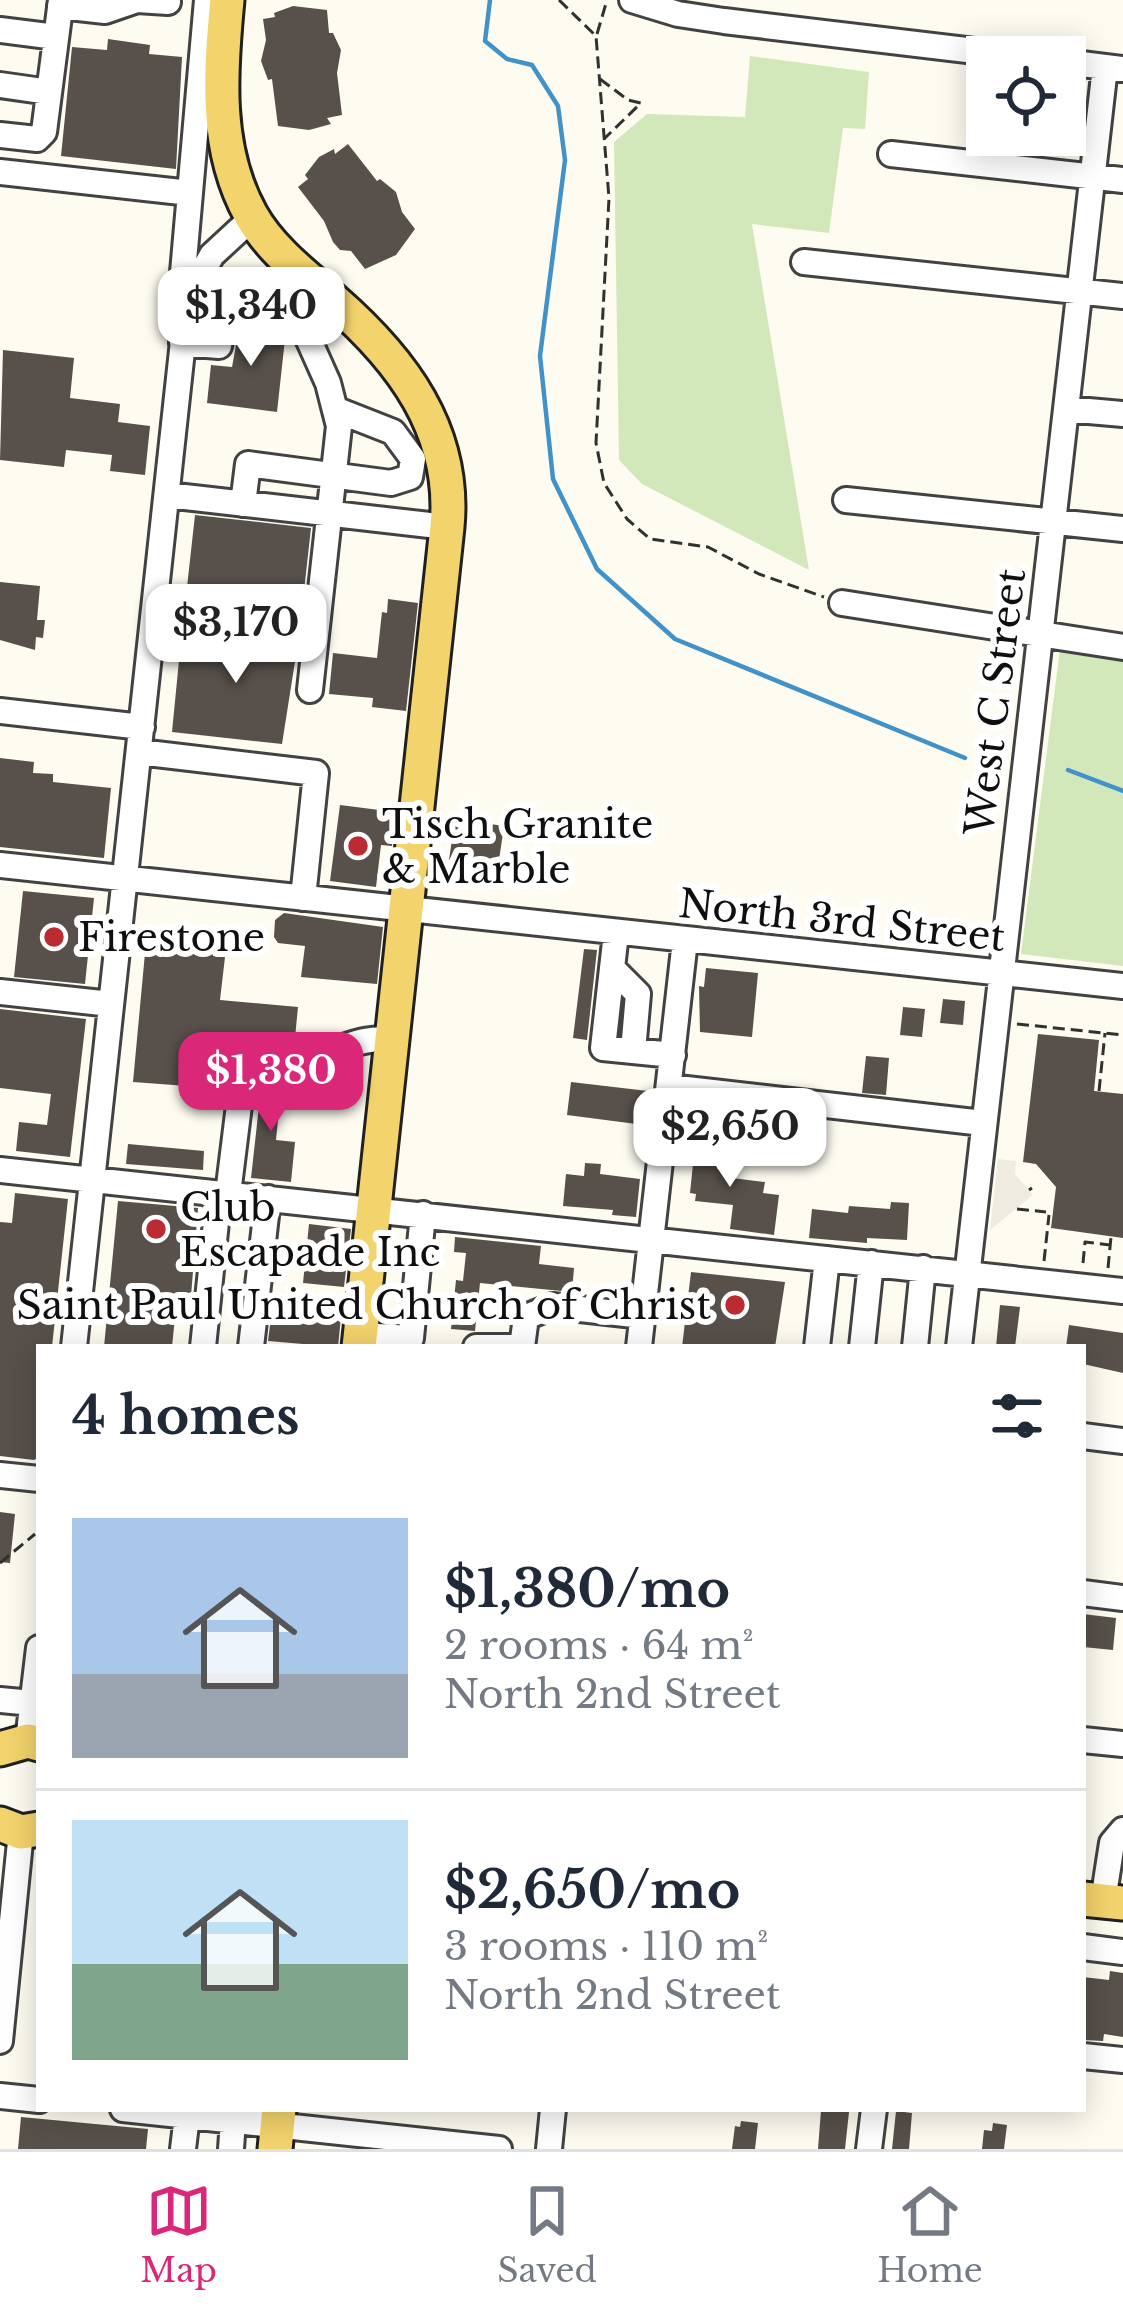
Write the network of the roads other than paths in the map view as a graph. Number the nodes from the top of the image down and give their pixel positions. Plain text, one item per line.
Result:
1 (207, 0) edge
2 (227, 0) edge
3 (632, 0) edge
4 (119, 2) edge
5 (168, 2) edge
6 (61, 3) edge
7 (0, 30) edge
8 (56, 37) junction
9 (966, 50) edge
10 (1114, 68) edge
11 (0, 85) edge
12 (49, 92) junction
13 (0, 135) edge
14 (891, 154) dead end
15 (0, 172) edge
16 (1093, 177) junction
17 (1123, 180) edge
18 (190, 193) junction
19 (252, 218) junction
20 (804, 262) dead end
21 (307, 277) junction
22 (1080, 291) junction
23 (1123, 296) edge
24 (289, 307) junction
25 (183, 337) junction
26 (1066, 409) junction
27 (337, 410) junction
28 (1123, 414) edge
29 (423, 447) junction
30 (333, 475) junction
31 (167, 494) junction
32 (847, 500) dead end
33 (243, 504) junction
34 (327, 514) junction
35 (1053, 521) junction
36 (447, 527) junction
37 (1123, 529) edge
38 (842, 603) road end
39 (1040, 635) junction
40 (1123, 647) edge
41 (310, 690) dead end
42 (0, 711) edge
43 (141, 740) junction
44 (0, 865) edge
45 (125, 878) junction
46 (303, 898) junction
47 (407, 910) junction
48 (616, 933) junction
49 (685, 940) junction
50 (612, 968) junction
51 (999, 973) junction
52 (1123, 986) edge
53 (0, 992) edge
54 (112, 1004) junction
55 (392, 1040) junction
56 (633, 1051) junction
57 (673, 1055) junction
58 (669, 1087) junction
59 (983, 1123) junction
60 (0, 1170) edge
61 (92, 1180) junction
62 (223, 1193) junction
63 (268, 1198) junction
64 (374, 1208) junction
65 (423, 1214) junction
66 (652, 1241) junction
67 (827, 1258) junction
68 (871, 1263) junction
69 (923, 1268) junction
70 (967, 1273) junction
71 (1115, 1281) edge
72 (643, 1316) junction
73 (360, 1341) edge
74 (74, 1344) edge
75 (203, 1344) edge
76 (250, 1344) edge
77 (522, 1344) edge
78 (639, 1344) edge
79 (817, 1344) edge
80 (862, 1344) edge
81 (915, 1344) edge
82 (959, 1344) edge
83 (1086, 1436) edge
84 (1123, 1441) edge
85 (0, 1475) edge
86 (36, 1479) edge
87 (1086, 1593) edge
88 (1123, 1598) edge
89 (36, 1672) edge
90 (0, 1700) edge
91 (32, 1703) junction
92 (1086, 1739) edge
93 (1123, 1744) edge
94 (22, 1745) edge
95 (20, 1828) edge
96 (1123, 1830) edge
97 (1103, 1901) edge
98 (1086, 1947) edge
99 (1123, 1952) edge
100 (0, 2041) edge
101 (1086, 2056) edge
102 (1123, 2060) edge
103 (0, 2096) edge
104 (36, 2100) edge
105 (553, 2112) edge
106 (874, 2112) edge
107 (185, 2113) edge
108 (233, 2120) junction
109 (278, 2128) edge
110 (483, 2148) edge
111 (183, 2149) edge
112 (230, 2149) edge
113 (549, 2149) edge
114 (869, 2149) edge

1 - 18 street
2 - 19 main road
3 - 9 street
4 - 5 street
4 - 6 street
6 - 8 street
7 - 8 street
8 - 12 street
10 - 16 street, West C Street
11 - 12 street
12 - 13 street
14 - 16 street
15 - 18 street
16 - 17 street
16 - 22 street, West C Street
18 - 25 street
19 - 21 main road
19 - 25 street
20 - 22 street
21 - 24 street
21 - 29 main road
22 - 23 street
22 - 26 street, West C Street
24 - 25 street
24 - 27 street
25 - 31 street
26 - 28 street
26 - 35 street, West C Street
27 - 29 street
27 - 30 street
29 - 30 street
29 - 36 main road
30 - 33 street
30 - 34 street
31 - 33 street
31 - 43 street
32 - 35 street
33 - 34 street
34 - 36 street
34 - 41 street
35 - 37 street
35 - 39 street, West C Street
36 - 47 main road
38 - 39 street
39 - 40 street
39 - 51 street, West C Street
42 - 43 street
43 - 45 street
43 - 46 street
44 - 45 street, North 3rd Street
45 - 46 street, North 3rd Street
45 - 54 street
46 - 47 street, North 3rd Street
47 - 48 street, North 3rd Street
47 - 55 main road
48 - 49 street, North 3rd Street
48 - 50 street
49 - 51 street, North 3rd Street
49 - 57 street
50 - 56 street
50 - 56 street
51 - 52 street, North 3rd Street
51 - 59 street, West C Street
53 - 54 street
54 - 61 street
55 - 62 street
55 - 64 main road
56 - 57 street
57 - 58 street
58 - 59 street
58 - 66 street
59 - 70 street, West C Street
60 - 61 street
61 - 62 street
61 - 74 street
62 - 63 street
62 - 75 street
63 - 64 street
63 - 76 street
64 - 65 street
64 - 73 main road
65 - 66 street
65 - 73 street
66 - 67 street
66 - 72 street
67 - 68 street
67 - 79 street
68 - 69 street
68 - 80 street
69 - 70 street
69 - 81 street
70 - 71 street
70 - 82 street, West C Street
72 - 77 street
72 - 78 street
83 - 84 street
85 - 86 street
87 - 88 street
89 - 91 street
90 - 91 street
91 - 94 street
92 - 93 street
95 - 100 street
96 - 97 street
98 - 99 street
101 - 102 street
103 - 104 street
105 - 113 street
106 - 114 street
107 - 108 street
107 - 111 street
108 - 109 street
108 - 112 street
109 - 110 street

